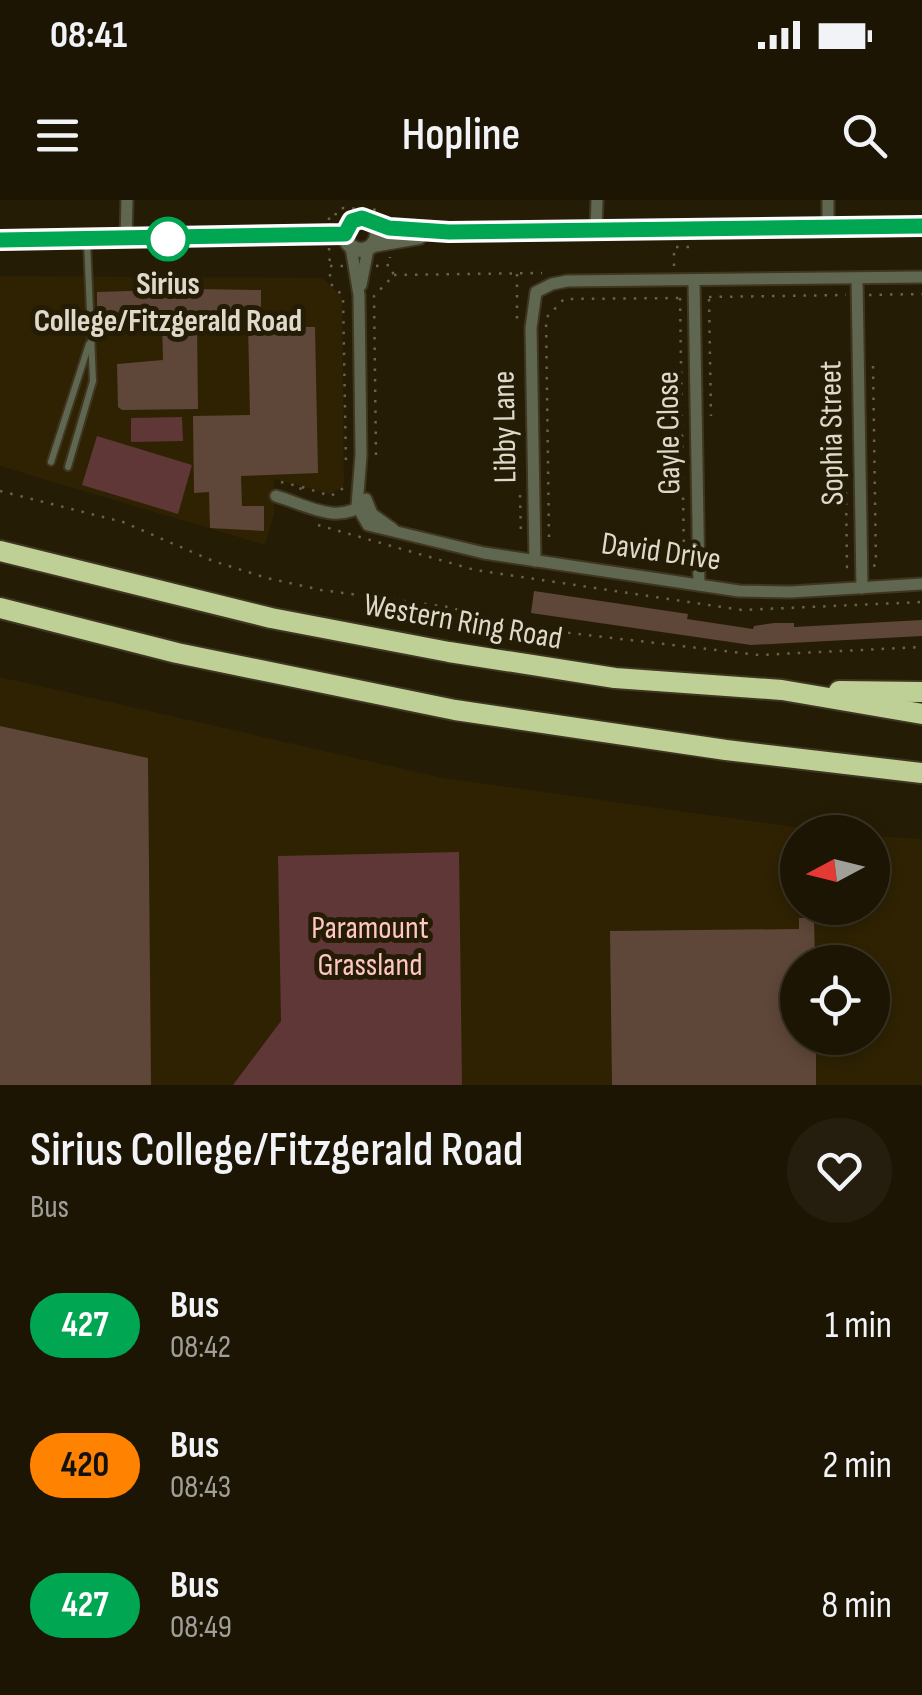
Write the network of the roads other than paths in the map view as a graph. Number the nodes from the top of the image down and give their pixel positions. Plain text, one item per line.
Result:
1 (127, 200) edge
2 (362, 200) edge
3 (596, 200) edge
4 (828, 200) edge
5 (368, 222) junction
6 (922, 226) edge
7 (828, 227) junction
8 (596, 230) junction
9 (449, 232) junction
10 (0, 240) edge
11 (86, 240) junction
12 (126, 240) junction
13 (348, 240) junction
14 (371, 247) junction
15 (922, 277) edge
16 (857, 278) junction
17 (694, 280) junction
18 (359, 294) junction
19 (90, 342) junction
20 (51, 462) dead end
21 (68, 467) dead end
22 (276, 496) dead end
23 (360, 505) junction
24 (0, 550) edge
25 (535, 561) junction
26 (922, 584) edge
27 (698, 585) junction
28 (862, 588) junction
29 (0, 608) edge
30 (782, 690) junction
31 (922, 692) edge
32 (922, 714) edge
33 (922, 773) edge

1 - 12 street
2 - 5 street
3 - 8 street
4 - 7 street
5 - 9 street
5 - 13 street
5 - 14 street
6 - 7 street
7 - 8 street
8 - 9 street
9 - 14 street
10 - 11 street
11 - 12 street
11 - 19 lane
12 - 13 street
13 - 14 street
13 - 18 street
14 - 18 street
15 - 16 street
16 - 17 street
16 - 28 street, Sophia Street
17 - 25 street, Libby Lane
17 - 27 street, Gayle Close
18 - 23 street
19 - 20 lane
19 - 21 lane
22 - 23 street
23 - 25 street, David Drive
24 - 30 highway, Western Ring Road
25 - 27 street, David Drive
26 - 28 street, David Drive
27 - 28 street, David Drive
29 - 33 highway
30 - 31 highway
30 - 32 highway, Western Ring Road

